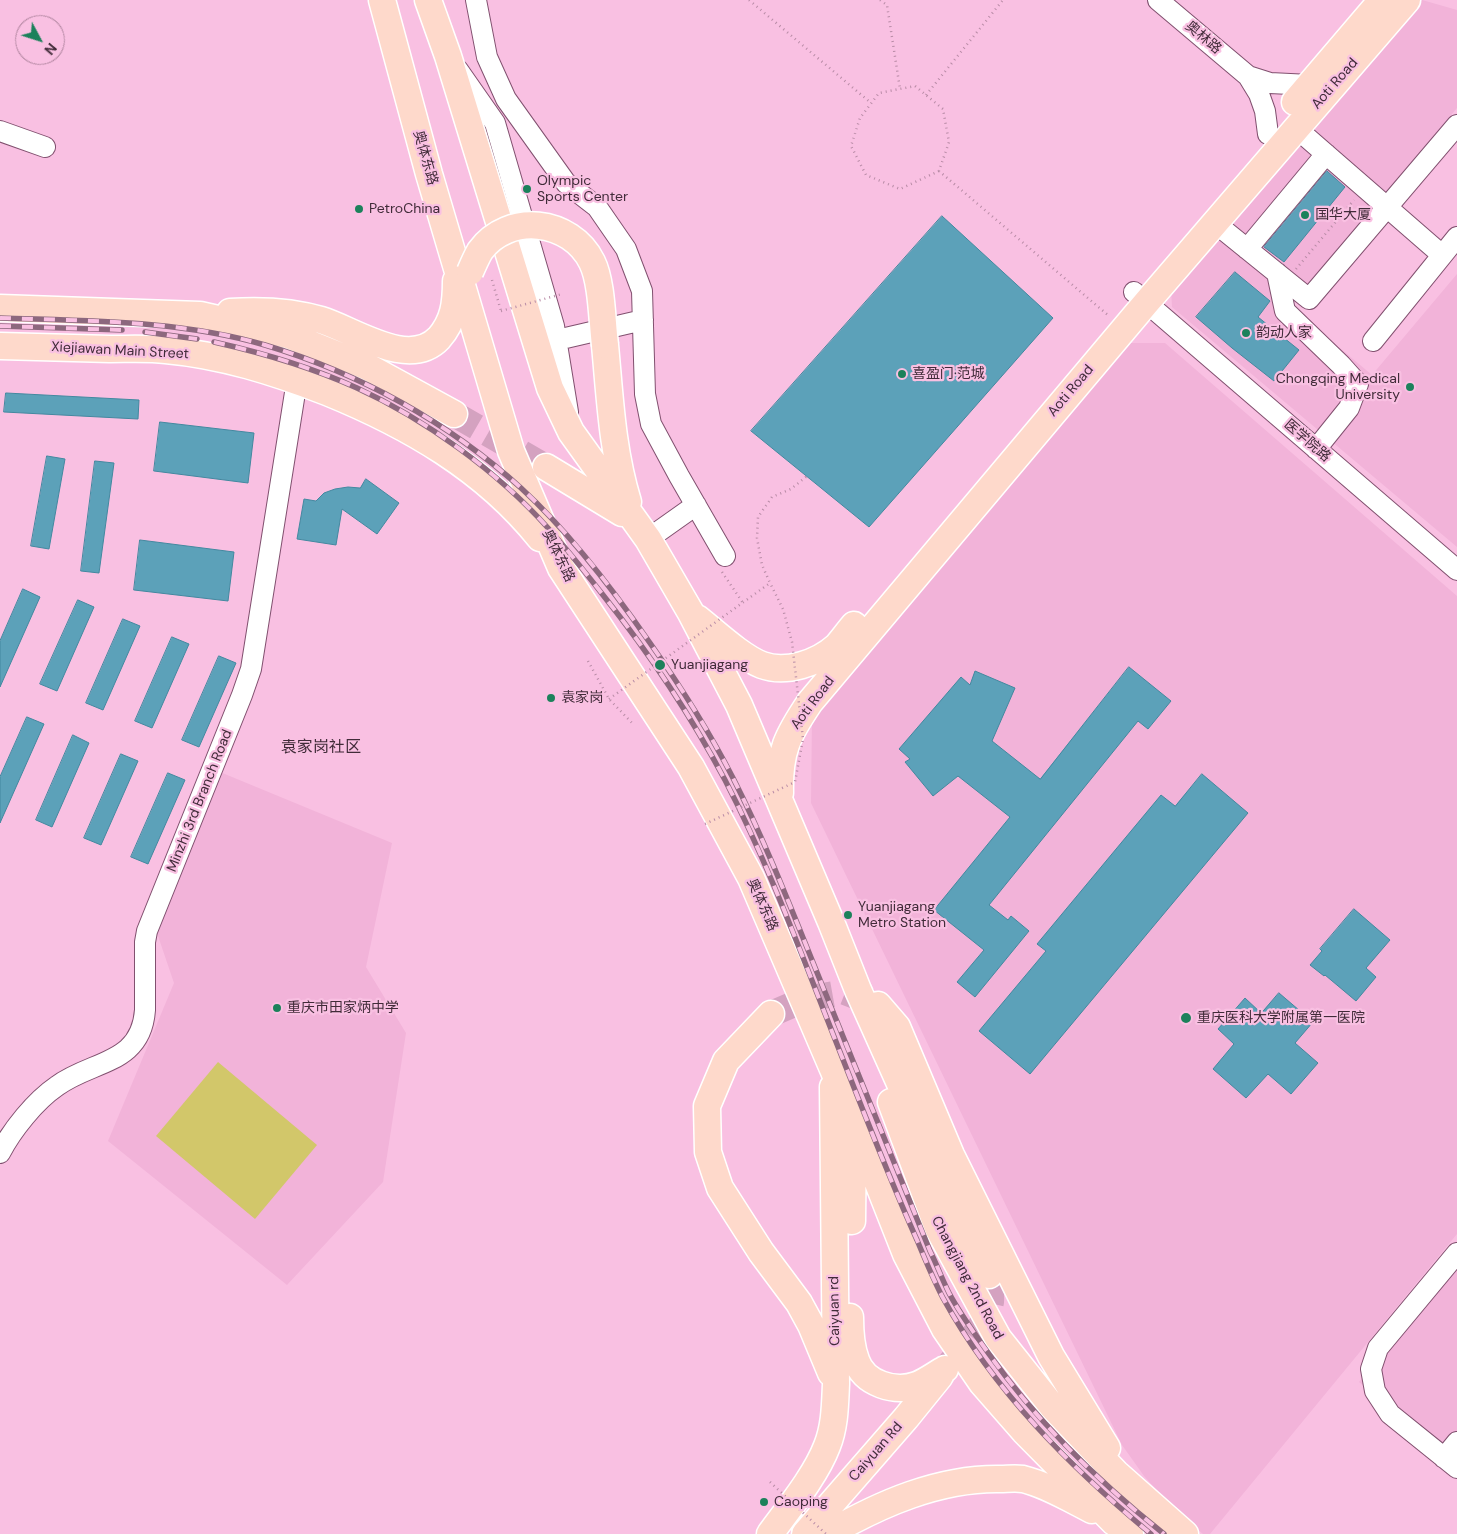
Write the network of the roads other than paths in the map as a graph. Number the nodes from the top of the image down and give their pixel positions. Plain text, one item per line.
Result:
1 (382, 0) edge
2 (476, 0) edge
3 (1158, 0) edge
4 (1382, 0) edge
5 (1407, 0) edge
6 (429, 1) edge
7 (448, 56) junction
8 (1248, 76) junction
9 (1310, 84) junction
10 (1296, 128) junction
11 (1456, 129) edge
12 (0, 131) edge
13 (1268, 134) junction
14 (45, 147) dead end
15 (1326, 154) junction
16 (1387, 207) junction
17 (1215, 223) junction
18 (1457, 237) edge
19 (1247, 249) junction
20 (1442, 255) junction
21 (473, 272) junction
22 (1281, 277) junction
23 (1140, 298) junction
24 (0, 308) edge
25 (200, 315) junction
26 (642, 320) junction
27 (556, 340) junction
28 (1373, 340) dead end
29 (0, 346) edge
30 (297, 380) junction
31 (454, 414) tunnel mouth
32 (571, 432) junction
33 (1316, 449) junction
34 (546, 467) tunnel mouth
35 (696, 505) junction
36 (641, 530) junction
37 (721, 560) road end
38 (561, 568) junction
39 (1457, 570) edge
40 (691, 613) junction
41 (780, 804) junction
42 (868, 998) junction
43 (771, 1014) tunnel mouth
44 (833, 1069) junction
45 (854, 1124) junction
46 (0, 1153) edge
47 (1457, 1253) edge
48 (989, 1275) tunnel mouth
49 (836, 1384) junction
50 (1453, 1456) edge
51 (1131, 1487) junction
52 (1122, 1528) edge
53 (770, 1534) edge
54 (805, 1534) edge
55 (827, 1534) edge
56 (1185, 1534) edge

1 - 21 main road, 奥体东路
2 - 26 street
3 - 8 street, 奥林路
4 - 9 main road, Aoti Road
5 - 10 main road, Aoti Road
6 - 7 main road
7 - 27 street
7 - 32 main road
8 - 9 street, 奥林路
8 - 13 street, 奥林路
9 - 13 main road, Aoti Road
10 - 15 street
10 - 17 main road, Aoti Road
11 - 16 street
12 - 14 street
13 - 23 main road, Aoti Road
15 - 16 street
15 - 19 street
16 - 20 street
16 - 22 street
17 - 19 street
17 - 23 main road, Aoti Road
18 - 20 street
19 - 22 street
20 - 28 street
21 - 25 main road
21 - 36 main road, bridge
21 - 38 main road, 奥体东路
22 - 33 street
23 - 33 street, 医学院路
23 - 40 main road, Aoti Road
23 - 41 main road, Aoti Road
24 - 25 main road
25 - 31 main road
26 - 27 street
26 - 35 street
27 - 32 street
29 - 30 main road, Xiejiawan Main Street
30 - 38 main road, Xiejiawan Main Street
30 - 46 street, Minzhi 3rd Branch Road
32 - 36 main road
33 - 39 street, 医学院路
34 - 36 main road
35 - 36 street
35 - 37 street
36 - 40 main road
38 - 44 main road, 奥体东路
40 - 41 main road
41 - 42 main road
42 - 48 main road
42 - 51 main road
42 - 51 main road, Changjiang 2nd Road
43 - 49 main road
44 - 45 main road
44 - 49 main road, Caiyuan rd
45 - 52 main road
45 - 54 main road, Caiyuan Rd
47 - 50 street
49 - 53 main road, Caiyuan rd
51 - 56 main road, Changjiang 2nd Road
52 - 55 main road

